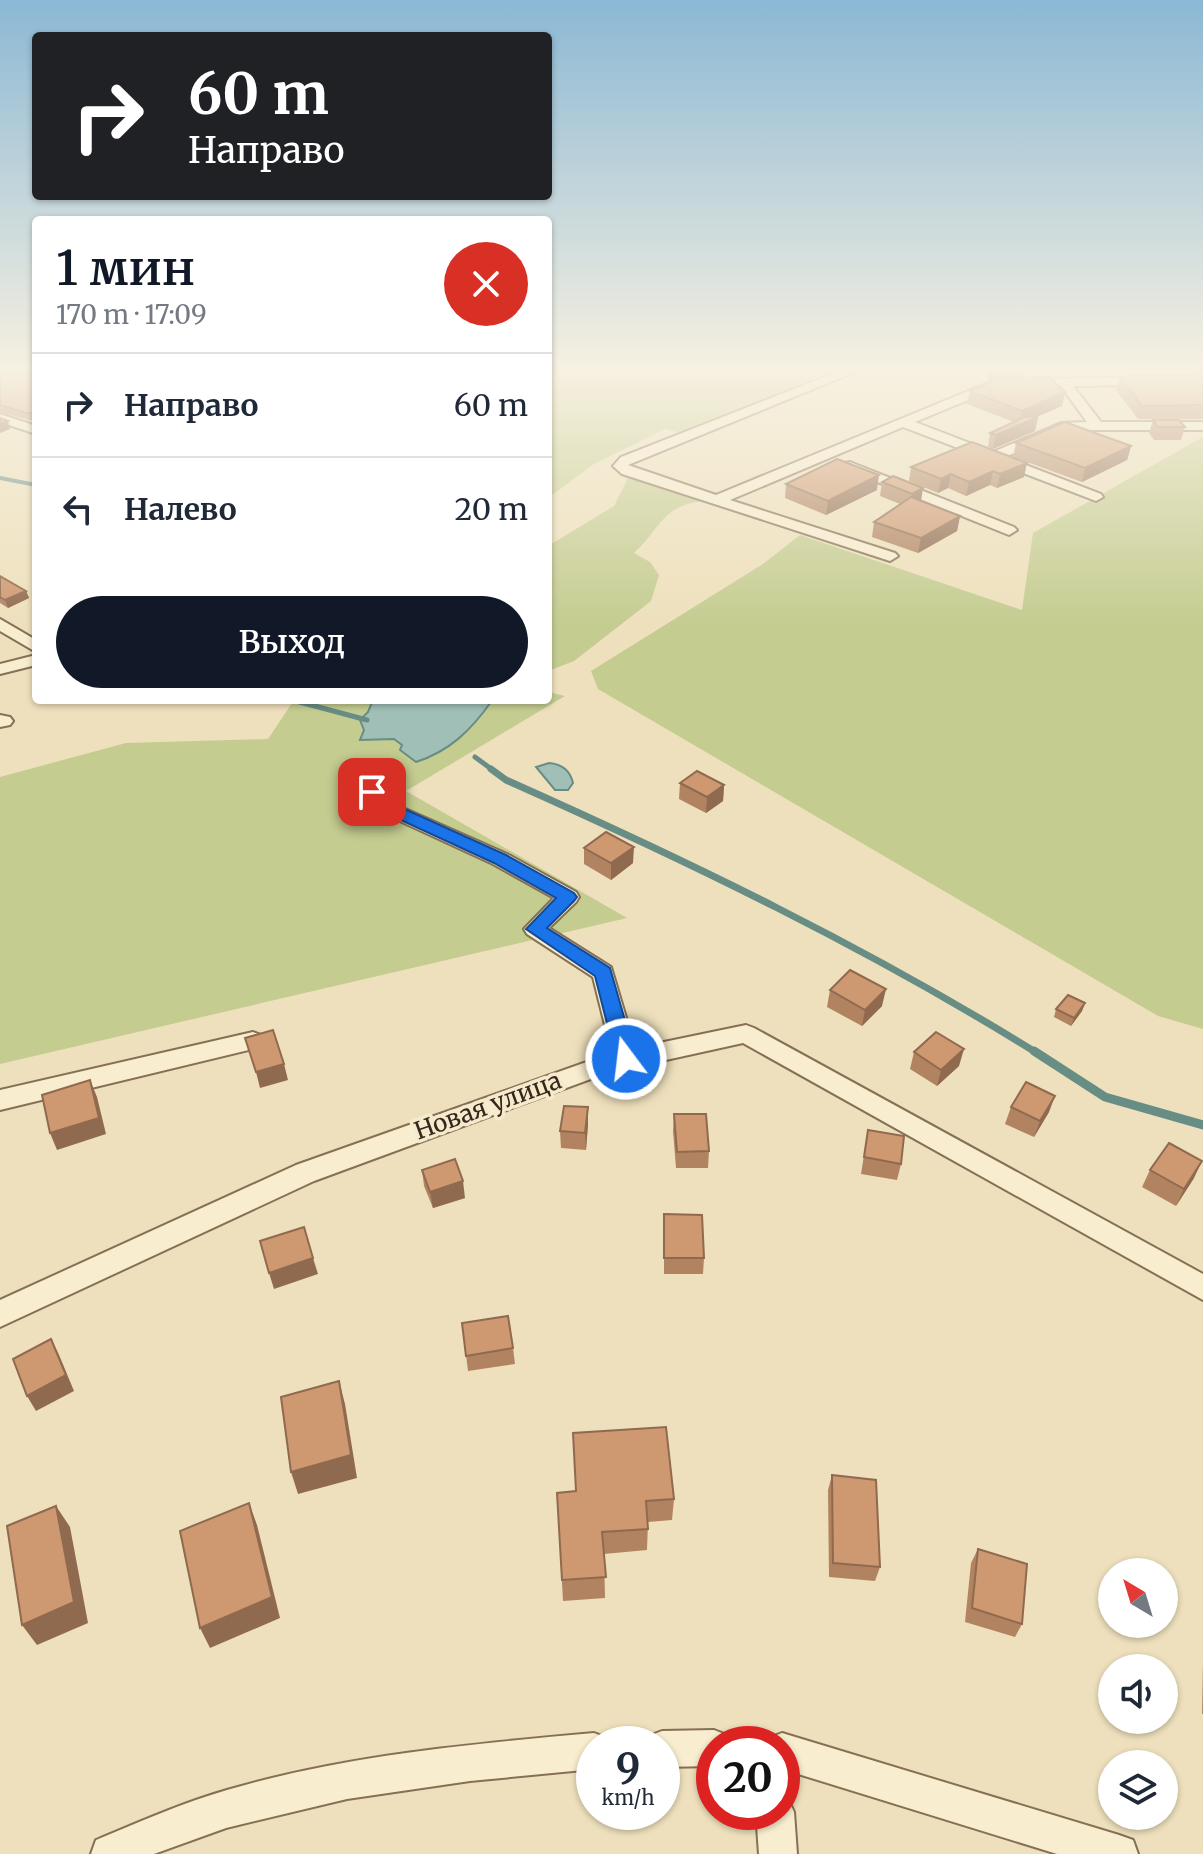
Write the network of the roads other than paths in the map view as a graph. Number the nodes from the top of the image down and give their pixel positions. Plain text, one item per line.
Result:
1 (647, 454) edge
2 (827, 454) edge
3 (985, 454) edge
4 (1002, 454) edge
5 (823, 455) junction
6 (994, 457) junction
7 (1096, 497) dead end
8 (717, 500) junction
9 (1009, 530) dead end
10 (890, 556) dead end
11 (0, 624) edge
12 (32, 644) edge
13 (32, 661) edge
14 (0, 669) edge
15 (372, 792) dead end
16 (253, 1041) edge
17 (626, 1059) junction
18 (0, 1100) edge
19 (1203, 1288) edge
20 (0, 1314) edge
21 (576, 1753) edge
22 (800, 1757) edge
23 (776, 1830) edge
24 (110, 1854) edge
25 (778, 1854) edge
26 (1119, 1854) edge

1 - 8 street
2 - 5 street
3 - 6 street
4 - 6 street
5 - 8 street
5 - 9 street
6 - 7 street
8 - 10 street
11 - 12 street
13 - 14 street
15 - 17 street
16 - 18 street
17 - 19 street, Новая улица
17 - 20 street, Новая улица
21 - 24 street
22 - 26 street
23 - 25 street

